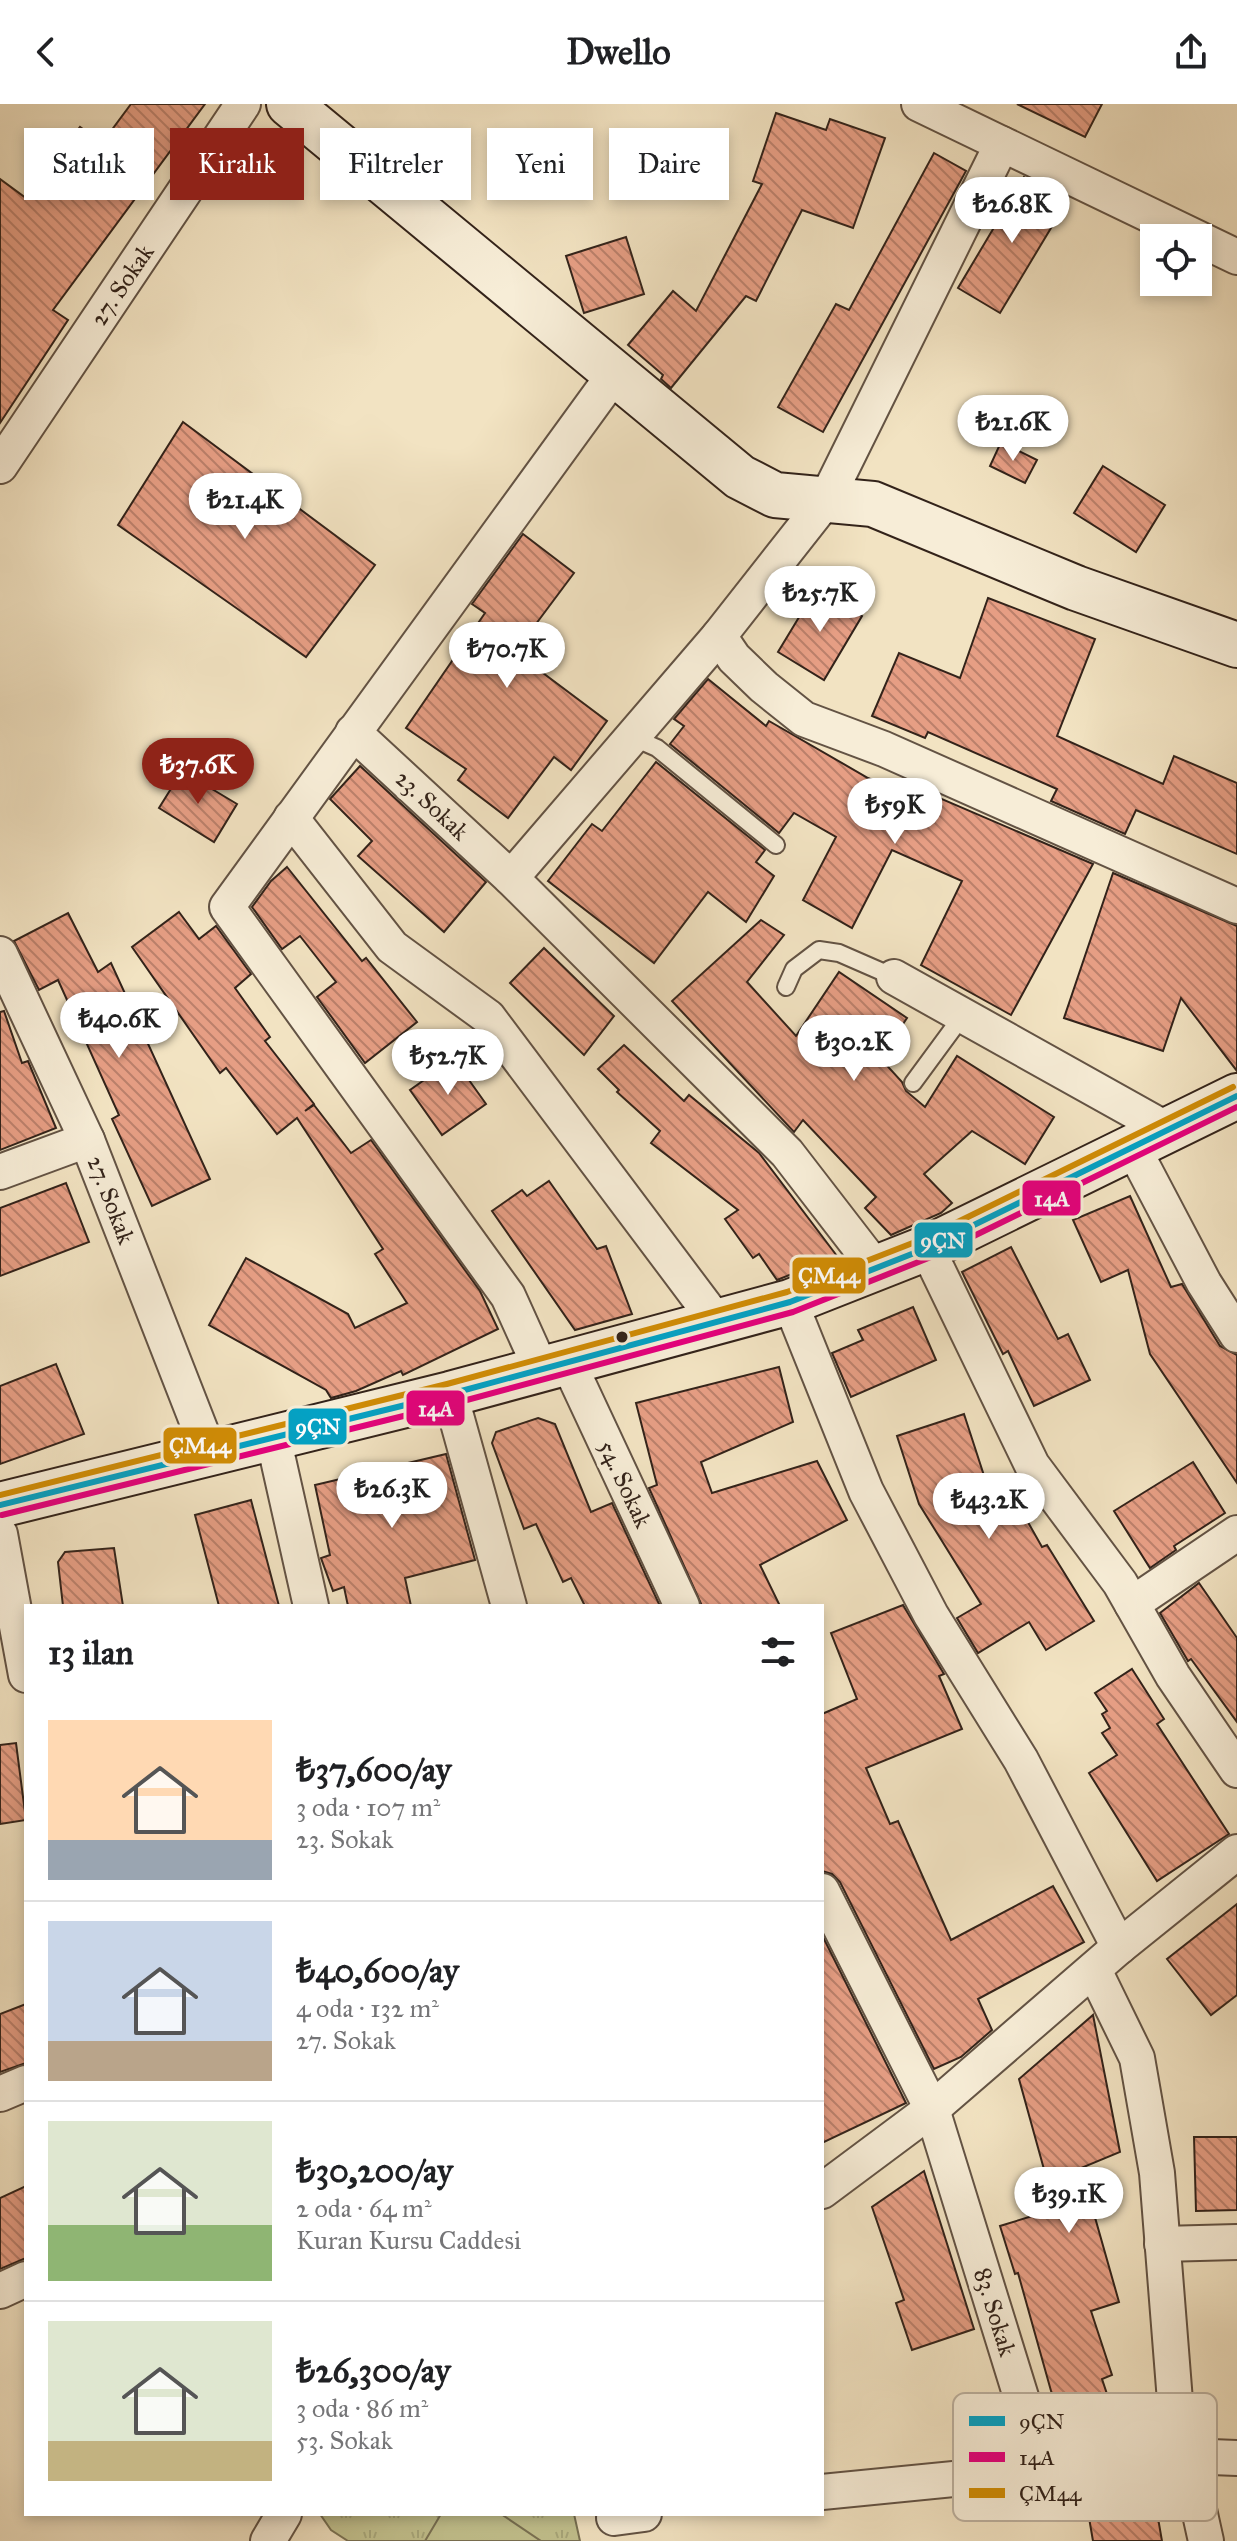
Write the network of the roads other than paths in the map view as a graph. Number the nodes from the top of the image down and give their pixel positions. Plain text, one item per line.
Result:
1 (243, 104) edge
2 (289, 104) edge
3 (919, 104) edge
4 (1002, 144) junction
5 (1237, 257) edge
6 (616, 372) junction
7 (0, 466) edge
8 (826, 500) junction
9 (719, 636) junction
10 (1237, 645) edge
11 (353, 732) junction
12 (632, 737) junction
13 (291, 818) junction
14 (776, 845) dead end
15 (511, 878) junction
16 (1237, 906) edge
17 (0, 954) edge
18 (894, 977) joint
19 (786, 987) dead end
20 (963, 1015) junction
21 (913, 1083) dead end
22 (1237, 1096) edge
23 (1149, 1138) junction
24 (87, 1140) junction
25 (0, 1172) edge
26 (927, 1248) junction
27 (875, 1267) junction
28 (790, 1302) junction
29 (717, 1322) junction
30 (1237, 1335) edge
31 (554, 1366) junction
32 (450, 1394) junction
33 (273, 1437) junction
34 (209, 1452) junction
35 (0, 1505) edge
36 (1237, 1533) edge
37 (0, 1534) edge
38 (311, 1604) edge
39 (508, 1604) edge
40 (681, 1604) edge
41 (1132, 1604) junction
42 (24, 1664) edge
43 (1237, 1770) edge
44 (1237, 1852) edge
45 (824, 1895) edge
46 (1119, 1947) junction
47 (1094, 1970) junction
48 (24, 2084) edge
49 (0, 2094) edge
50 (932, 2109) junction
51 (824, 2190) edge
52 (1237, 2242) edge
53 (1162, 2244) junction
54 (24, 2280) edge
55 (0, 2291) edge
56 (1020, 2393) edge
57 (1174, 2393) edge
58 (1217, 2457) edge
59 (1237, 2458) edge
60 (953, 2478) edge
61 (824, 2492) edge
62 (283, 2516) edge
63 (1201, 2521) edge
64 (268, 2541) edge
65 (1206, 2541) edge

1 - 7 street, 27. Sokak
2 - 6 main road
3 - 4 street
4 - 5 street
4 - 8 street
6 - 8 main road
6 - 11 street
8 - 9 street
8 - 10 main road
9 - 12 street
9 - 16 street
11 - 13 street
11 - 15 street, 23. Sokak
12 - 14 lane
12 - 15 street
13 - 29 street
13 - 31 street, 54. Sokak
15 - 27 street, 23. Sokak
17 - 24 street, 27. Sokak
18 - 19 lane
18 - 20 street
20 - 21 lane
20 - 23 street
22 - 23 main road
23 - 26 main road
23 - 30 street
24 - 25 street
24 - 34 street, 27. Sokak
26 - 27 main road
26 - 41 street
27 - 28 main road
28 - 29 main road
28 - 46 street
29 - 31 main road
31 - 32 main road
31 - 40 street, 54. Sokak
32 - 33 main road
32 - 39 street
33 - 34 main road
33 - 38 street
34 - 35 main road
36 - 41 street
37 - 42 street
41 - 43 street
44 - 46 street
45 - 50 street
46 - 47 street
47 - 50 street
47 - 53 street
48 - 49 street
50 - 51 street
50 - 56 street, 83. Sokak
52 - 53 street
53 - 57 street
54 - 55 street
58 - 59 street
60 - 61 street
62 - 64 street
63 - 65 street

